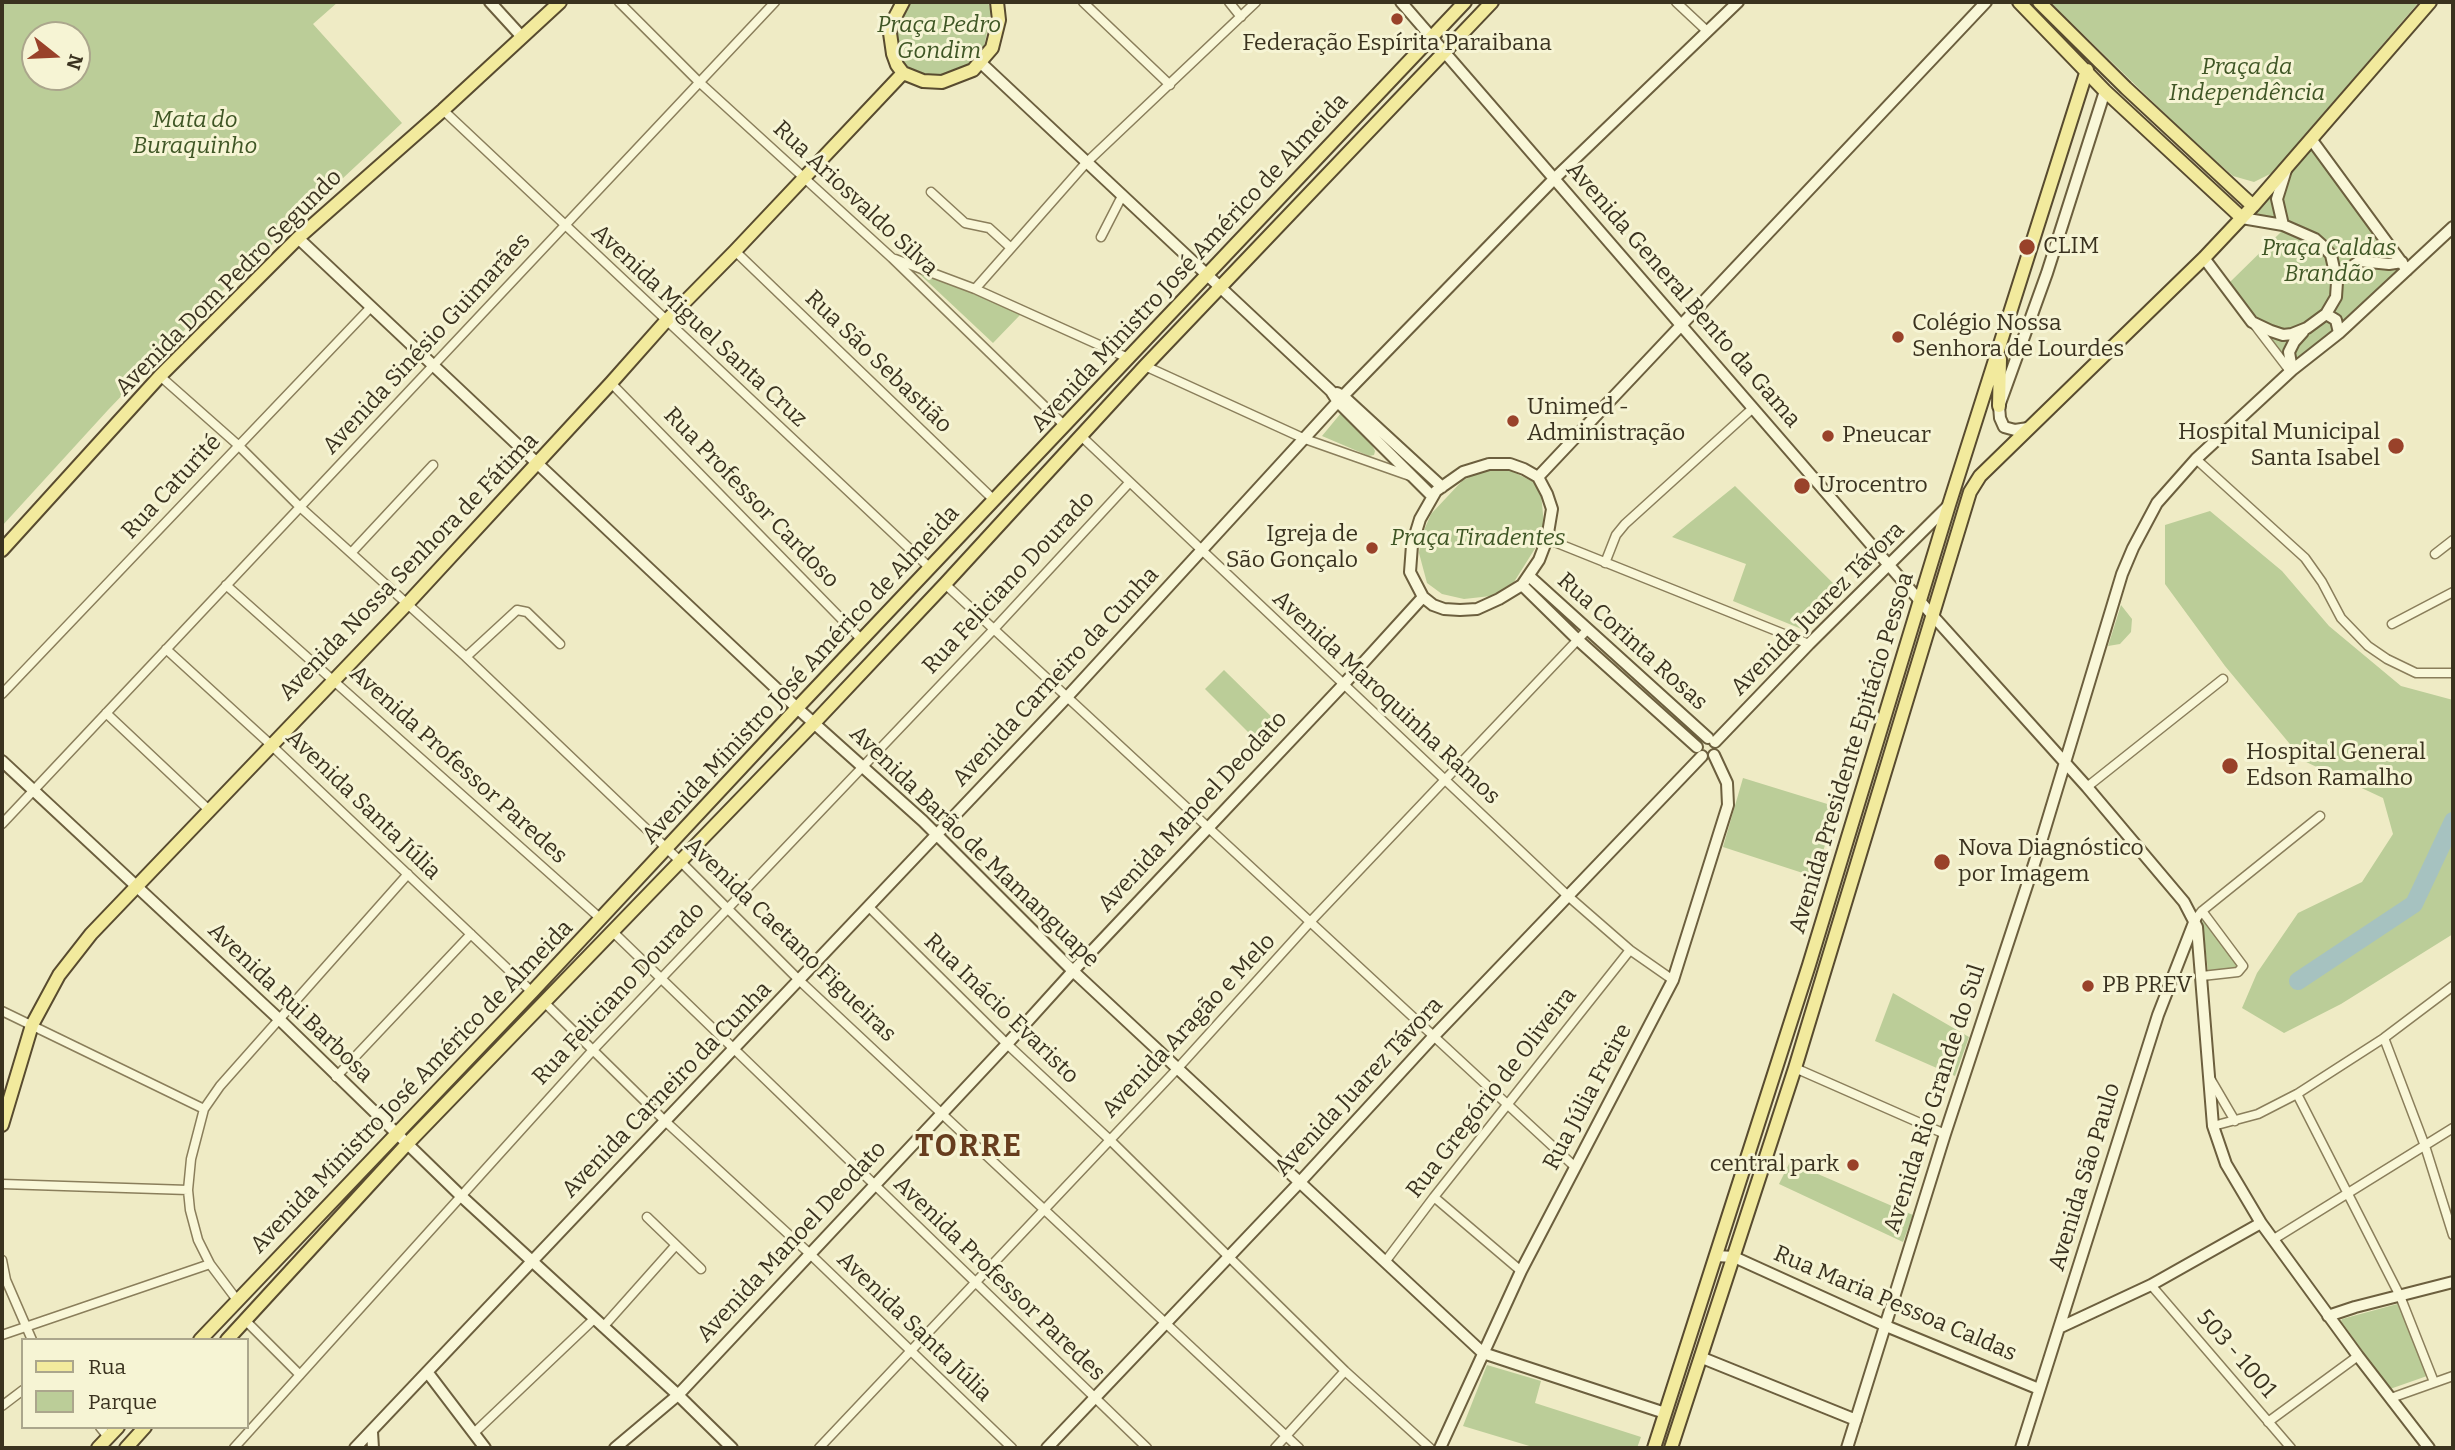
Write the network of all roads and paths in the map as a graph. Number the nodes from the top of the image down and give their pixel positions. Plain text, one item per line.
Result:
1 (490, 2) edge
2 (561, 2) edge
3 (619, 2) edge
4 (775, 2) edge
5 (903, 2) edge
6 (997, 2) edge
7 (1083, 2) edge
8 (1229, 2) edge
9 (1256, 2) edge
10 (1401, 2) edge
11 (1465, 2) edge
12 (1492, 2) edge
13 (1676, 2) edge
14 (1738, 2) edge
15 (1986, 2) edge
16 (2019, 2) edge
17 (2039, 2) edge
18 (2430, 2) edge
19 (1241, 17) junction
20 (1707, 31) junction
21 (522, 37) junction
22 (1432, 38) junction
23 (1444, 51) junction
24 (981, 63) junction
25 (2087, 70) junction
26 (903, 73) junction
27 (698, 81) junction
28 (1170, 85) junction
29 (2105, 91) junction
30 (443, 110) junction
31 (2311, 139) junction
32 (1086, 163) junction
33 (2287, 168) junction
34 (804, 178) junction
35 (1555, 178) junction
36 (931, 192) dead end
37 (1122, 196) junction
38 (2253, 205) junction
39 (2242, 218) junction
40 (565, 226) junction
41 (2283, 226) junction
42 (2453, 227) edge
43 (1101, 237) dead end
44 (298, 238) junction
45 (1011, 248) junction
46 (735, 251) junction
47 (2204, 257) junction
48 (892, 258) junction
49 (2404, 266) junction
50 (1207, 273) junction
51 (2336, 277) junction
52 (1222, 287) junction
53 (975, 289) junction
54 (371, 306) junction
55 (2326, 314) junction
56 (666, 321) junction
57 (2252, 322) junction
58 (1682, 325) junction
59 (2312, 325) junction
60 (2335, 336) junction
61 (2000, 345) junction
62 (1128, 358) junction
63 (434, 366) junction
64 (1145, 366) junction
65 (2291, 370) junction
66 (160, 376) junction
67 (611, 383) junction
68 (1341, 399) junction
69 (1999, 406) junction
70 (1753, 408) junction
71 (1065, 426) junction
72 (2028, 428) junction
73 (1080, 435) junction
74 (1305, 439) junction
75 (238, 445) junction
76 (2196, 458) junction
77 (537, 463) junction
78 (433, 465) dead end
79 (1410, 476) junction
80 (1538, 477) junction
81 (1129, 483) junction
82 (1442, 487) junction
83 (1432, 496) junction
84 (994, 500) junction
85 (1949, 505) junction
86 (299, 506) junction
87 (1547, 540) junction
88 (2453, 540) edge
89 (2, 550) edge
90 (1202, 551) junction
91 (352, 552) junction
92 (2435, 554) dead end
93 (1605, 563) junction
94 (1889, 566) junction
95 (930, 568) junction
96 (1526, 580) junction
97 (946, 584) junction
98 (226, 585) junction
99 (2453, 592) edge
100 (1423, 597) junction
101 (1920, 601) junction
102 (408, 603) junction
103 (1933, 616) junction
104 (2392, 624) dead end
105 (995, 628) junction
106 (1587, 630) junction
107 (862, 640) junction
108 (1578, 640) junction
109 (560, 644) dead end
110 (1809, 644) junction
111 (166, 649) junction
112 (467, 657) junction
113 (2453, 673) edge
114 (333, 679) junction
115 (2223, 679) dead end
116 (1343, 685) junction
117 (2, 694) edge
118 (1068, 696) junction
119 (797, 708) junction
120 (106, 713) junction
121 (814, 723) junction
122 (1711, 740) junction
123 (270, 744) junction
124 (1700, 752) junction
125 (1714, 755) junction
126 (2, 761) edge
127 (2065, 764) junction
128 (863, 767) junction
129 (1446, 781) junction
130 (2087, 787) junction
131 (33, 790) junction
132 (209, 810) junction
133 (2320, 816) dead end
134 (2, 824) edge
135 (1208, 826) junction
136 (936, 835) junction
137 (667, 848) junction
138 (681, 862) junction
139 (408, 874) junction
140 (137, 886) junction
141 (1568, 895) junction
142 (727, 907) junction
143 (869, 907) junction
144 (2199, 916) junction
145 (601, 919) junction
146 (1311, 921) junction
147 (613, 932) junction
148 (471, 934) junction
149 (1630, 950) junction
150 (1073, 971) junction
151 (2202, 976) junction
152 (660, 977) junction
153 (1673, 980) junction
154 (800, 981) junction
155 (2453, 986) edge
156 (532, 992) junction
157 (545, 1003) junction
158 (2, 1010) edge
159 (280, 1020) junction
160 (32, 1025) junction
161 (1433, 1037) junction
162 (2384, 1038) junction
163 (1007, 1044) junction
164 (733, 1049) junction
165 (593, 1050) junction
166 (1178, 1068) junction
167 (1796, 1068) junction
168 (336, 1077) junction
169 (2210, 1078) junction
170 (2297, 1094) junction
171 (1507, 1104) junction
172 (204, 1109) junction
173 (941, 1112) junction
174 (665, 1121) junction
175 (2235, 1121) junction
176 (2, 1125) edge
177 (2213, 1126) junction
178 (2453, 1128) edge
179 (396, 1133) junction
180 (1945, 1134) junction
181 (1110, 1140) junction
182 (407, 1144) junction
183 (2425, 1146) junction
184 (1574, 1166) junction
185 (1299, 1183) junction
186 (2, 1184) edge
187 (874, 1184) junction
188 (188, 1191) junction
189 (2348, 1193) junction
190 (460, 1195) junction
191 (1434, 1197) junction
192 (1044, 1210) junction
193 (647, 1217) dead end
194 (2261, 1223) junction
195 (2453, 1235) edge
196 (2274, 1239) junction
197 (676, 1245) junction
198 (809, 1253) junction
199 (1228, 1255) junction
200 (1716, 1256) junction
201 (1734, 1257) junction
202 (2, 1260) edge
203 (533, 1261) junction
204 (1385, 1262) junction
205 (210, 1264) junction
206 (701, 1269) dead end
207 (1521, 1271) junction
208 (2453, 1282) edge
209 (975, 1284) junction
210 (2151, 1285) junction
211 (2400, 1296) junction
212 (237, 1300) junction
213 (2328, 1316) junction
214 (593, 1319) junction
215 (245, 1320) junction
216 (1166, 1322) junction
217 (1886, 1326) junction
218 (25, 1327) junction
219 (2061, 1327) junction
220 (603, 1328) junction
221 (2, 1335) edge
222 (31, 1338) edge
223 (202, 1338) edge
224 (229, 1338) edge
225 (911, 1353) junction
226 (1483, 1353) junction
227 (2358, 1356) junction
228 (1700, 1357) junction
229 (1345, 1371) junction
230 (428, 1373) junction
231 (300, 1375) junction
232 (2453, 1376) edge
233 (2434, 1382) junction
234 (2039, 1389) junction
235 (21, 1392) edge
236 (678, 1395) junction
237 (1094, 1398) junction
238 (2391, 1398) junction
239 (2, 1406) edge
240 (1665, 1413) junction
241 (1856, 1420) junction
242 (2268, 1422) junction
243 (143, 1429) edge
244 (108, 1431) edge
245 (372, 1432) junction
246 (474, 1433) junction
247 (1286, 1436) junction
248 (98, 1448) edge
249 (126, 1448) edge
250 (234, 1448) edge
251 (355, 1448) edge
252 (373, 1448) edge
253 (485, 1448) edge
254 (615, 1448) edge
255 (732, 1448) edge
256 (819, 1448) edge
257 (1012, 1448) edge
258 (1047, 1448) edge
259 (1147, 1448) edge
260 (1275, 1448) edge
261 (1299, 1448) edge
262 (1430, 1448) edge
263 (1440, 1448) edge
264 (1654, 1448) edge
265 (1671, 1448) edge
266 (1847, 1448) edge
267 (2021, 1448) edge
268 (2291, 1448) edge
269 (2429, 1448) edge

1 - 21 street
2 - 21 main road, Avenida Dom Pedro Segundo
3 - 27 street, Rua Ariosvaldo Silva
4 - 27 street, Avenida Sinésio Guimarães
5 - 26 main road
6 - 24 main road
7 - 28 street
8 - 19 street
9 - 19 street
10 - 22 street, Avenida General Bento da Gama
11 - 22 main road, Avenida Ministro José Américo de Almeida
12 - 23 main road, Avenida Ministro José Américo de Almeida
13 - 20 street
14 - 20 street, Avenida Carneiro da Cunha
15 - 58 street
16 - 25 main road
17 - 38 main road
18 - 31 main road
19 - 28 street
20 - 35 street, Avenida Carneiro da Cunha
21 - 30 main road, Avenida Dom Pedro Segundo
22 - 23 street, Avenida General Bento da Gama
22 - 50 main road, Avenida Ministro José Américo de Almeida
23 - 35 street, Avenida General Bento da Gama
23 - 52 main road, Avenida Ministro José Américo de Almeida
24 - 26 main road
24 - 32 street
25 - 29 main road
25 - 61 main road, Avenida Presidente Epitácio Pessoa
26 - 34 main road, Avenida Nossa Senhora de Fátima
27 - 34 street, Rua Ariosvaldo Silva
27 - 40 street, Avenida Sinésio Guimarães
28 - 32 street
29 - 39 main road
29 - 69 street
30 - 40 street, Avenida Miguel Santa Cruz
30 - 44 main road, Avenida Dom Pedro Segundo
31 - 33 main road
31 - 49 street
32 - 37 street
32 - 45 street
33 - 38 main road
33 - 41 street
34 - 46 main road, Avenida Nossa Senhora de Fátima
34 - 48 street, Rua Ariosvaldo Silva
35 - 58 street, Avenida General Bento da Gama
35 - 68 street, Avenida Carneiro da Cunha
36 - 45 street
37 - 43 street
37 - 50 street
38 - 39 main road
39 - 41 street
39 - 47 main road
40 - 56 street, Avenida Miguel Santa Cruz
40 - 63 street, Avenida Sinésio Guimarães
41 - 51 street
42 - 49 street
44 - 54 street, Avenida Barão de Mamanguape
44 - 66 main road, Avenida Dom Pedro Segundo
45 - 53 street
46 - 56 main road, Avenida Nossa Senhora de Fátima
46 - 84 street, Rua São Sebastião
47 - 57 street
47 - 72 main road
48 - 53 street
48 - 71 street, Rua Ariosvaldo Silva
49 - 51 street
49 - 60 street
50 - 52 street
50 - 62 main road, Avenida Ministro José Américo de Almeida
51 - 55 street
52 - 64 main road, Avenida Ministro José Américo de Almeida
52 - 68 street
53 - 62 street
54 - 63 street, Avenida Barão de Mamanguape
54 - 75 street, Rua Caturité
55 - 59 street
55 - 60 street
56 - 67 main road, Avenida Nossa Senhora de Fátima
56 - 95 street, Avenida Miguel Santa Cruz
57 - 59 street
57 - 65 street
58 - 70 street, Avenida General Bento da Gama
58 - 80 street
59 - 60 street
59 - 65 street
60 - 65 street
61 - 69 main road
61 - 85 main road, Avenida Presidente Epitácio Pessoa
62 - 71 main road, Avenida Ministro José Américo de Almeida
63 - 77 street, Avenida Barão de Mamanguape
63 - 86 street, Avenida Sinésio Guimarães
64 - 73 main road, Avenida Ministro José Américo de Almeida
64 - 74 street
65 - 76 street, Avenida Rio Grande do Sul
66 - 75 street, Avenida Caetano Figueiras
66 - 89 main road, Avenida Dom Pedro Segundo
67 - 77 main road, Avenida Nossa Senhora de Fátima
67 - 107 street, Rua Professor Cardoso
68 - 74 street, Avenida Carneiro da Cunha
68 - 79 street
68 - 82 street
69 - 72 street
70 - 93 street
70 - 94 street, Avenida General Bento da Gama
71 - 84 main road, Avenida Ministro José Américo de Almeida
72 - 103 main road, Avenida Presidente Epitácio Pessoa
73 - 81 street, Avenida Maroquinha Ramos
73 - 97 main road, Avenida Ministro José Américo de Almeida
74 - 79 street
74 - 90 street, Avenida Carneiro da Cunha
75 - 86 street, Avenida Caetano Figueiras
75 - 117 street, Rua Caturité
76 - 113 street
76 - 127 street, Avenida Rio Grande do Sul
77 - 102 main road, Avenida Nossa Senhora de Fátima
77 - 119 street, Avenida Barão de Mamanguape
78 - 91 street
79 - 83 street
80 - 82 street
80 - 87 street
81 - 90 street, Avenida Maroquinha Ramos
81 - 105 street, Rua Feliciano Dourado
82 - 83 street
83 - 100 street
84 - 95 main road, Avenida Ministro José Américo de Almeida
85 - 94 street, Avenida Juarez Távora
85 - 101 main road, Avenida Presidente Epitácio Pessoa
86 - 91 street, Avenida Caetano Figueiras
86 - 98 street, Avenida Sinésio Guimarães
87 - 93 street
87 - 96 street
88 - 92 street
90 - 116 street, Avenida Maroquinha Ramos
90 - 118 street, Avenida Carneiro da Cunha
91 - 102 street, Avenida Caetano Figueiras
93 - 110 street
94 - 101 street, Avenida General Bento da Gama
94 - 110 street, Avenida Juarez Távora
95 - 107 main road, Avenida Ministro José Américo de Almeida
96 - 100 street
96 - 106 street, Rua Corinta Rosas
96 - 108 street, Rua Corinta Rosas
97 - 105 street
97 - 121 main road, Avenida Ministro José Américo de Almeida
98 - 111 street, Avenida Sinésio Guimarães
98 - 114 street, Avenida Professor Paredes
99 - 104 street
100 - 116 street, Avenida Manoel Deodato
101 - 103 street, Avenida General Bento da Gama
101 - 200 main road, Avenida Presidente Epitácio Pessoa
102 - 112 street, Avenida Caetano Figueiras
102 - 114 main road, Avenida Nossa Senhora de Fátima
103 - 127 street, Avenida General Bento da Gama
103 - 167 main road, Avenida Presidente Epitácio Pessoa
105 - 118 street
105 - 128 street, Rua Feliciano Dourado
106 - 108 street, Avenida Aragão e Melo
106 - 122 street, Rua Corinta Rosas
107 - 119 main road, Avenida Ministro José Américo de Almeida
108 - 124 street, Rua Corinta Rosas
108 - 129 street, Avenida Aragão e Melo
109 - 112 street
110 - 122 street, Avenida Juarez Távora
111 - 120 street, Avenida Sinésio Guimarães
111 - 123 street, Avenida Santa Júlia
112 - 137 street, Avenida Caetano Figueiras
114 - 123 main road, Avenida Nossa Senhora de Fátima
114 - 145 street, Avenida Professor Paredes
115 - 130 street
116 - 129 street, Avenida Maroquinha Ramos
116 - 135 street, Avenida Manoel Deodato
118 - 135 street
118 - 136 street, Avenida Carneiro da Cunha
119 - 121 street, Avenida Barão de Mamanguape
119 - 137 main road, Avenida Ministro José Américo de Almeida
120 - 131 street, Avenida Sinésio Guimarães
120 - 132 street
121 - 128 street, Avenida Barão de Mamanguape
121 - 138 main road, Avenida Ministro José Américo de Almeida
122 - 124 street, Avenida Juarez Távora
122 - 125 street
123 - 132 main road, Avenida Nossa Senhora de Fátima
123 - 139 street, Avenida Santa Júlia
124 - 125 street
124 - 141 street, Avenida Juarez Távora
125 - 153 street, Rua Júlia Freire
126 - 131 street, Avenida Rui Barbosa
127 - 130 street, Avenida General Bento da Gama
127 - 180 street, Avenida Rio Grande do Sul
128 - 136 street, Avenida Barão de Mamanguape
128 - 142 street, Rua Feliciano Dourado
129 - 141 street, Avenida Maroquinha Ramos
129 - 146 street, Avenida Aragão e Melo
130 - 144 street, Avenida General Bento da Gama
131 - 134 street, Avenida Sinésio Guimarães
131 - 140 street, Avenida Rui Barbosa
132 - 140 main road, Avenida Nossa Senhora de Fátima
133 - 144 street
135 - 146 street
135 - 150 street, Avenida Manoel Deodato
136 - 143 street, Avenida Carneiro da Cunha
136 - 150 street, Avenida Barão de Mamanguape
137 - 138 street, Avenida Caetano Figueiras
137 - 145 main road, Avenida Ministro José Américo de Almeida
138 - 142 street, Avenida Caetano Figueiras
138 - 147 main road, Avenida Ministro José Américo de Almeida
139 - 148 street, Avenida Santa Júlia
139 - 159 street
140 - 159 street, Avenida Rui Barbosa
140 - 160 main road, Avenida Nossa Senhora de Fátima
141 - 149 street, Avenida Maroquinha Ramos
141 - 161 street, Avenida Juarez Távora
142 - 152 street, Rua Feliciano Dourado
142 - 154 street, Avenida Caetano Figueiras
143 - 154 street, Avenida Carneiro da Cunha
143 - 163 street, Rua Inácio Evaristo
144 - 151 street
144 - 151 street
144 - 219 street, Avenida São Paulo
145 - 156 main road, Avenida Ministro José Américo de Almeida
146 - 161 street
146 - 166 street, Avenida Aragão e Melo
147 - 152 street, Avenida Professor Paredes
147 - 157 main road, Avenida Ministro José Américo de Almeida
148 - 156 street, Avenida Santa Júlia
148 - 168 street
149 - 153 street, Avenida Maroquinha Ramos
149 - 171 street, Rua Gregório de Oliveira
150 - 163 street, Avenida Manoel Deodato
150 - 166 street, Avenida Barão de Mamanguape
151 - 169 street
152 - 164 street, Avenida Professor Paredes
152 - 165 street, Rua Feliciano Dourado
153 - 184 street, Rua Júlia Freire
154 - 164 street, Avenida Carneiro da Cunha
154 - 173 street, Avenida Caetano Figueiras
155 - 162 street
156 - 179 main road, Avenida Ministro José Américo de Almeida
157 - 165 street, Avenida Santa Júlia
157 - 182 main road, Avenida Ministro José Américo de Almeida
158 - 160 street
159 - 168 street, Avenida Rui Barbosa
159 - 172 street
160 - 172 street
160 - 176 main road, Avenida Nossa Senhora de Fátima
161 - 171 street
161 - 185 street, Avenida Juarez Távora
162 - 170 street
162 - 183 street
163 - 173 street, Avenida Manoel Deodato
163 - 181 street, Rua Inácio Evaristo
164 - 174 street, Avenida Carneiro da Cunha
164 - 187 street, Avenida Professor Paredes
165 - 174 street, Avenida Santa Júlia
165 - 190 street, Rua Feliciano Dourado
166 - 181 street, Avenida Aragão e Melo
166 - 185 street, Avenida Barão de Mamanguape
167 - 180 street
167 - 201 main road, Avenida Presidente Epitácio Pessoa
168 - 179 street, Avenida Rui Barbosa
169 - 175 street
169 - 177 street
170 - 175 street
170 - 189 street
171 - 184 street
171 - 191 street, Rua Gregório de Oliveira
172 - 188 street
173 - 187 street, Avenida Manoel Deodato
173 - 192 street, Avenida Caetano Figueiras
174 - 198 street, Avenida Santa Júlia
174 - 203 street, Avenida Carneiro da Cunha
175 - 177 street
177 - 194 street
178 - 183 street
179 - 182 street, Avenida Rui Barbosa
179 - 212 main road, Avenida Ministro José Américo de Almeida
180 - 217 street, Avenida Rio Grande do Sul
181 - 192 street, Avenida Aragão e Melo
181 - 199 street, Rua Inácio Evaristo
182 - 190 street, Avenida Rui Barbosa
182 - 215 main road, Avenida Ministro José Américo de Almeida
183 - 189 street
183 - 195 street
184 - 207 street, Rua Júlia Freire
185 - 199 street, Avenida Juarez Távora
185 - 204 street, Avenida Barão de Mamanguape
186 - 188 street
187 - 198 street, Avenida Manoel Deodato
187 - 209 street, Avenida Professor Paredes
188 - 205 street
189 - 196 street
189 - 211 street
190 - 203 street, Avenida Rui Barbosa
190 - 231 street, Rua Feliciano Dourado
191 - 204 street, Rua Gregório de Oliveira
191 - 207 street
192 - 209 street, Avenida Aragão e Melo
192 - 216 street, Avenida Caetano Figueiras
193 - 197 street
194 - 196 street
194 - 210 street
196 - 213 street
197 - 206 street
197 - 220 street
198 - 225 street, Avenida Santa Júlia
198 - 236 street, Avenida Manoel Deodato
199 - 216 street, Avenida Juarez Távora
199 - 229 street, Rua Inácio Evaristo
200 - 201 street
200 - 240 main road, Avenida Presidente Epitácio Pessoa
201 - 217 street, Rua Maria Pessoa Caldas
201 - 228 main road, Avenida Presidente Epitácio Pessoa
202 - 218 street
203 - 214 street, Avenida Rui Barbosa
203 - 230 street, Avenida Carneiro da Cunha
204 - 226 street, Avenida Barão de Mamanguape
205 - 212 street
205 - 218 street
207 - 226 street, Rua Júlia Freire
208 - 211 street
209 - 225 street, Avenida Aragão e Melo
209 - 237 street, Avenida Professor Paredes
210 - 219 street
210 - 242 street, 503 - 1001
211 - 213 street
211 - 233 street
212 - 223 main road, Avenida Ministro José Américo de Almeida
213 - 227 street
214 - 220 street, Avenida Rui Barbosa
214 - 246 street
215 - 224 main road, Avenida Ministro José Américo de Almeida
215 - 231 street
216 - 237 street, Avenida Juarez Távora
216 - 247 street, Avenida Caetano Figueiras
217 - 234 street, Rua Maria Pessoa Caldas
217 - 241 street, Avenida Rio Grande do Sul
218 - 221 street
218 - 222 street
219 - 234 street, Avenida São Paulo
220 - 236 street, Avenida Rui Barbosa
225 - 256 street, Avenida Aragão e Melo
225 - 257 street, Avenida Santa Júlia
226 - 240 street, Avenida Barão de Mamanguape
226 - 263 street, Rua Júlia Freire
227 - 238 street
227 - 242 street
228 - 241 street
228 - 265 main road, Avenida Presidente Epitácio Pessoa
229 - 247 street
229 - 262 street, Rua Inácio Evaristo
230 - 245 street, Avenida Carneiro da Cunha
230 - 246 street
231 - 250 street, Rua Feliciano Dourado
232 - 233 street
233 - 238 street
234 - 267 street, Avenida São Paulo
235 - 239 street
236 - 254 street, Avenida Manoel Deodato
236 - 255 street, Avenida Rui Barbosa
237 - 258 street, Avenida Juarez Távora
237 - 259 street, Avenida Professor Paredes
238 - 269 street
240 - 264 main road, Avenida Presidente Epitácio Pessoa
241 - 266 street, Avenida Rio Grande do Sul
242 - 268 street, 503 - 1001
243 - 249 main road
244 - 248 main road
245 - 251 street, Avenida Carneiro da Cunha
245 - 252 street
246 - 253 street
247 - 260 street
247 - 261 street, Avenida Caetano Figueiras

